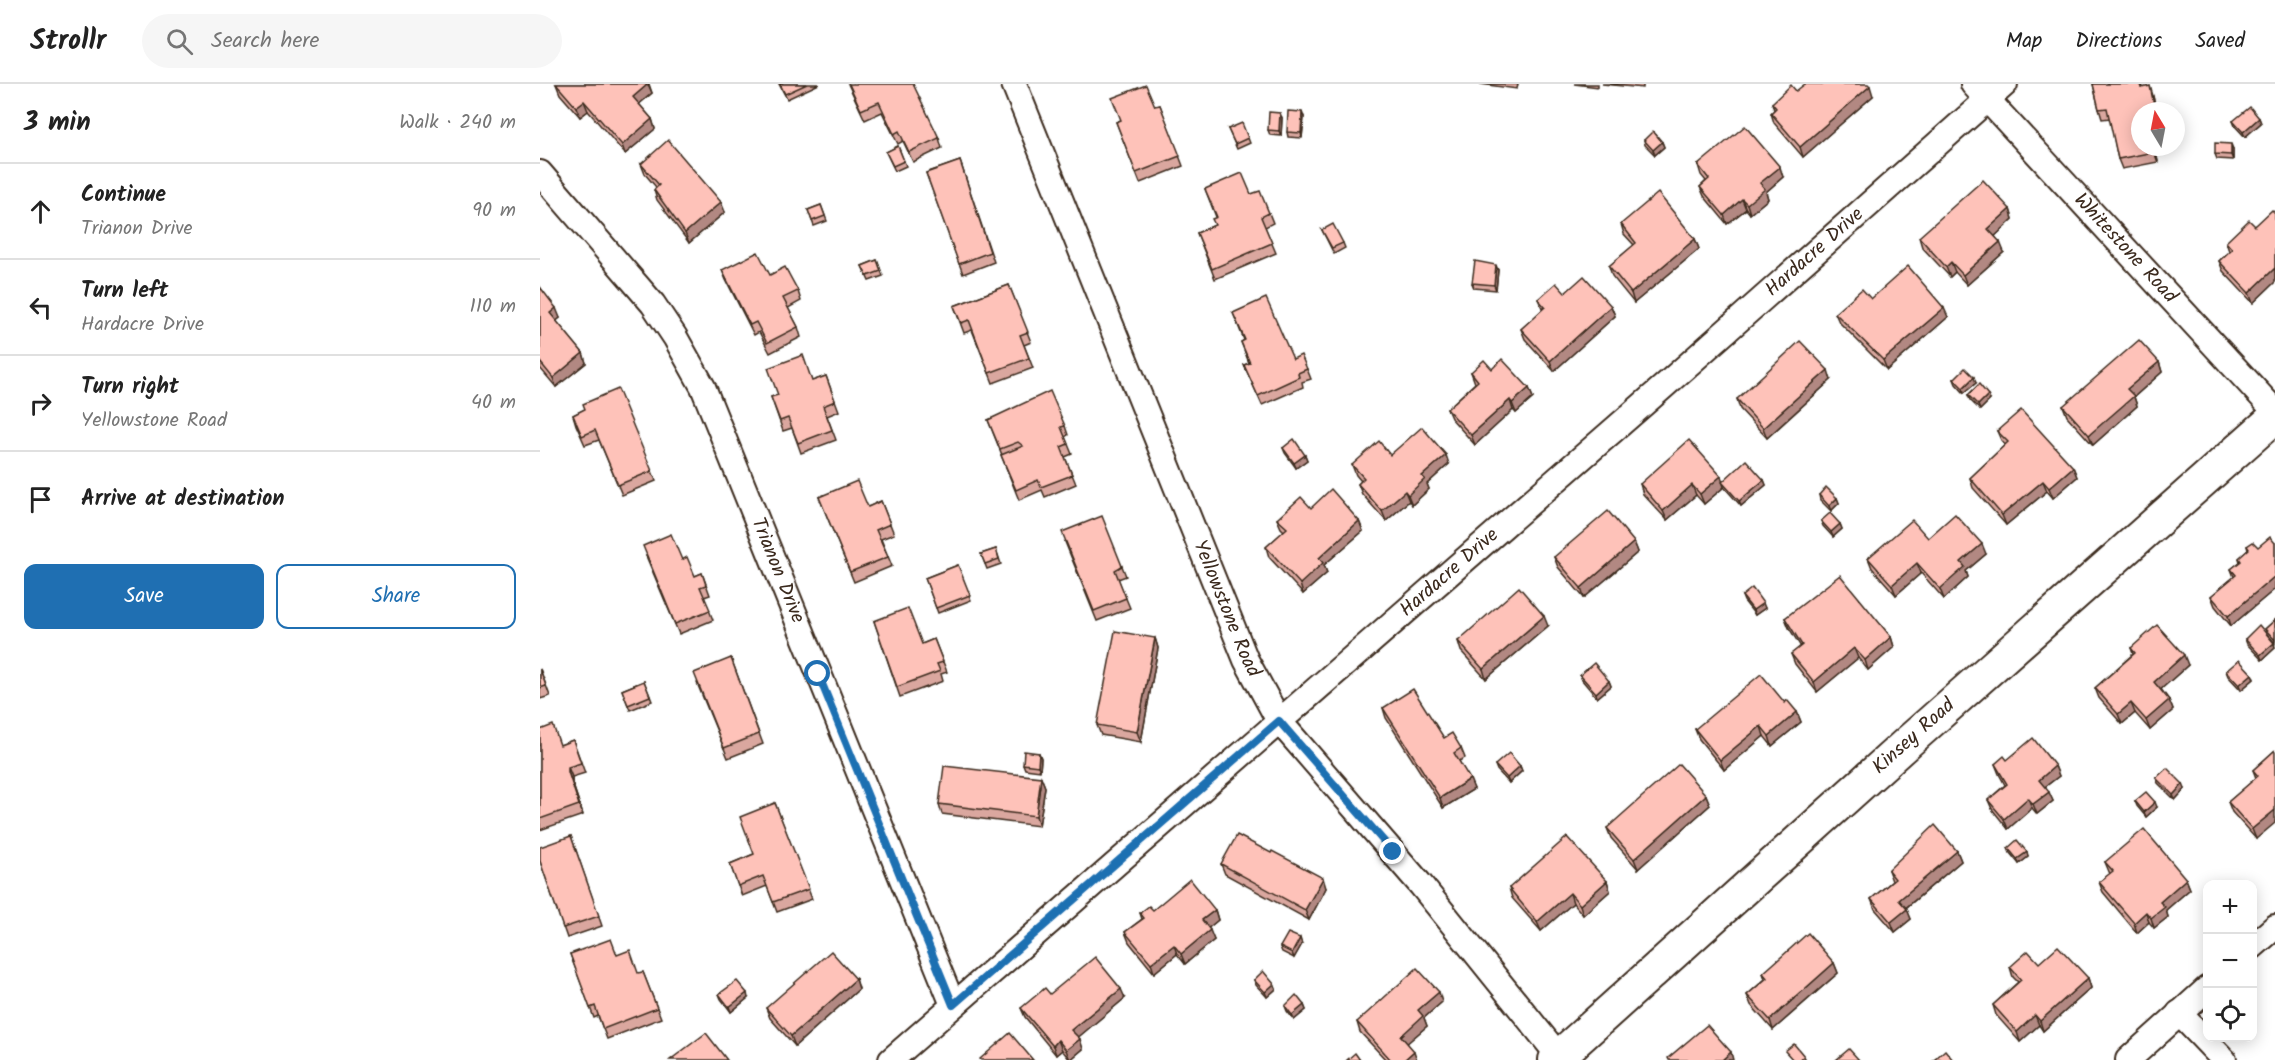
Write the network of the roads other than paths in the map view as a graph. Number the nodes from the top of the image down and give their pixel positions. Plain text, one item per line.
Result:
1 (1014, 84) edge
2 (1989, 89) edge
3 (540, 173) edge
4 (2275, 411) edge
5 (2275, 417) edge
6 (1279, 721) junction
7 (2275, 927) edge
8 (2257, 943) edge
9 (2203, 992) edge
10 (953, 1005) junction
11 (2180, 1013) junction
12 (1559, 1059) edge
13 (891, 1060) edge
14 (2128, 1060) edge
15 (2224, 1060) edge

1 - 6 street, Yellowstone Road
2 - 4 street, Whitestone Road
2 - 6 street, Hardacre Drive
3 - 10 street, Trianon Drive
5 - 12 street, Kinsey Road
6 - 10 street, Hardacre Drive
6 - 12 street, Yellowstone Road
7 - 8 street
9 - 11 street
10 - 13 street, Hardacre Drive
11 - 14 street
11 - 15 street

